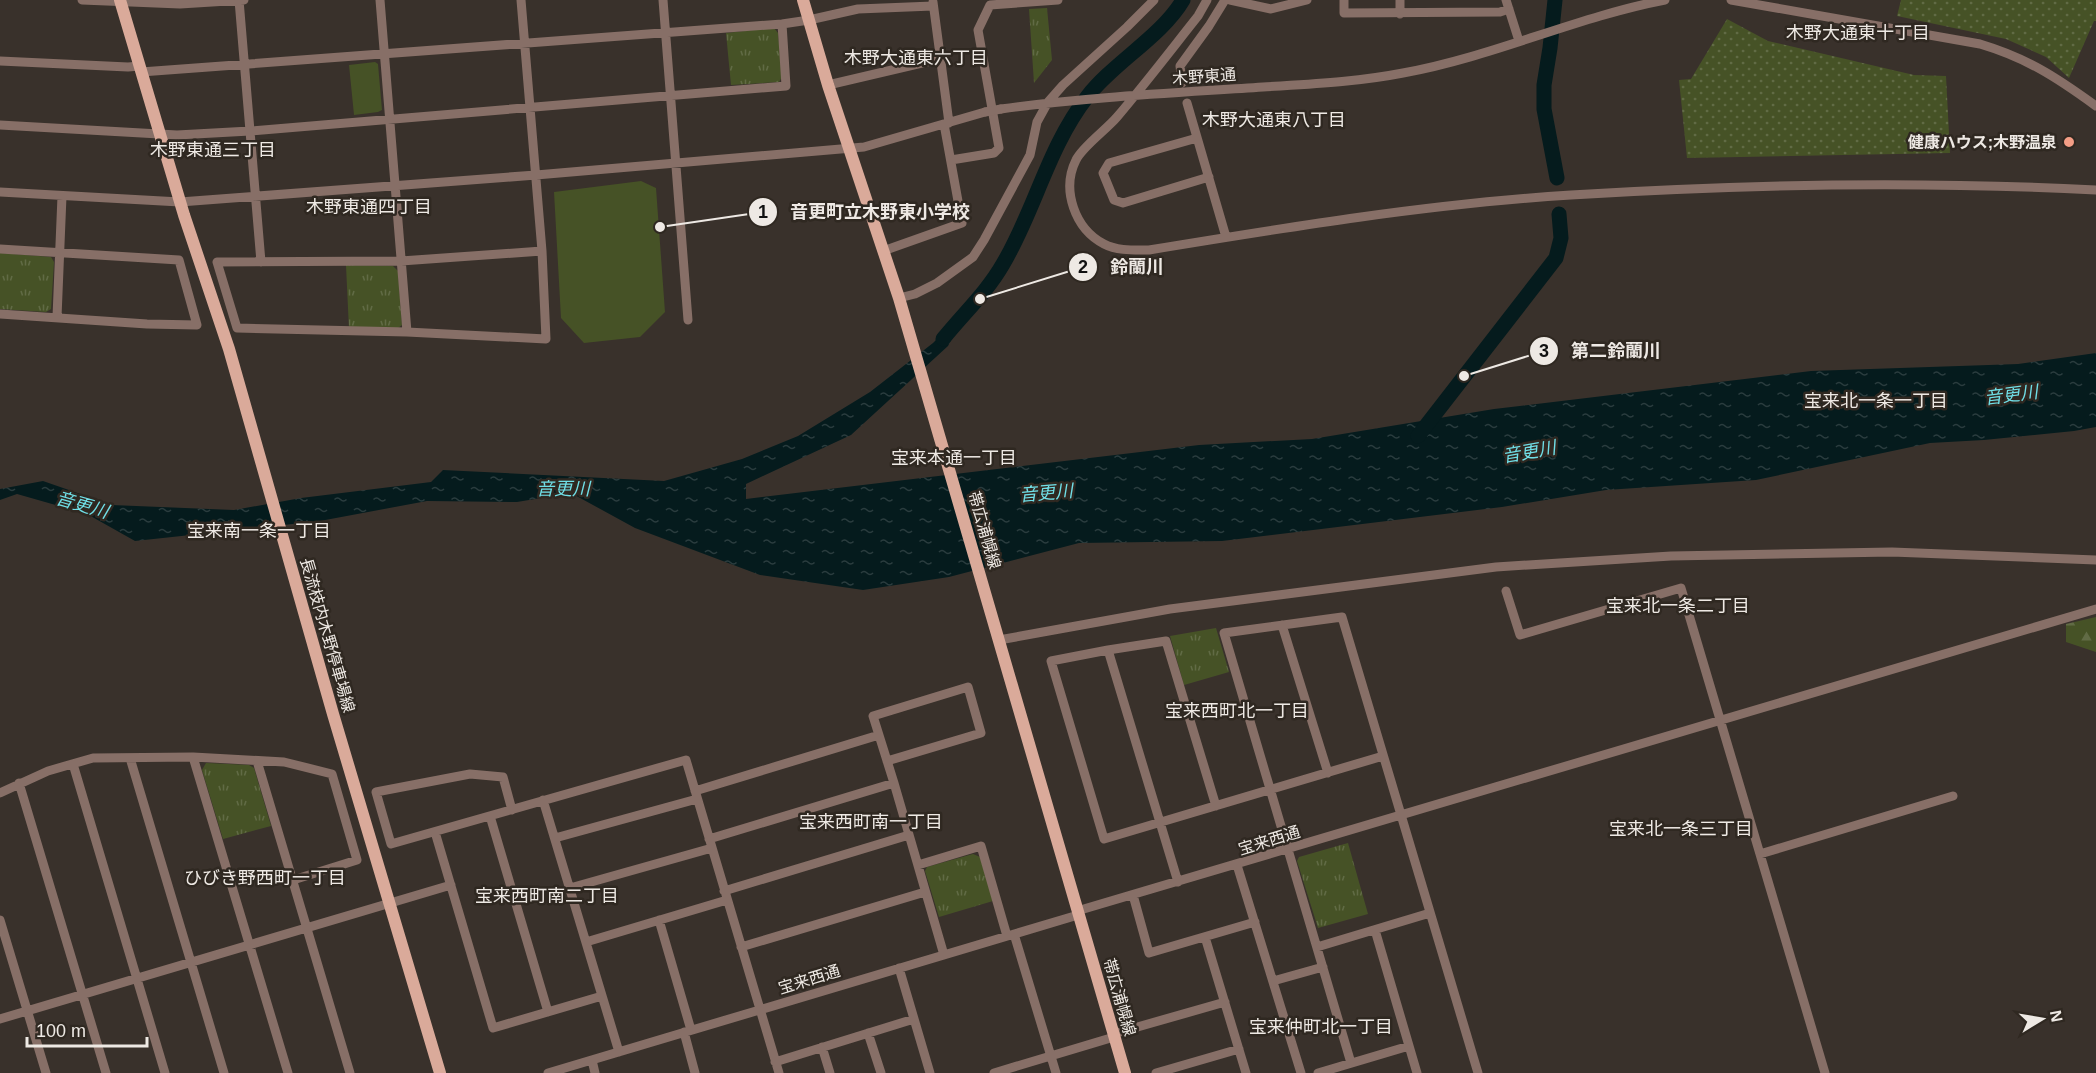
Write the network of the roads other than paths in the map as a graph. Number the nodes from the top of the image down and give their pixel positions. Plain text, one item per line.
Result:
1 (82, 0) edge
2 (241, 0) edge
3 (380, 0) edge
4 (521, 0) edge
5 (663, 0) edge
6 (803, 0) edge
7 (1058, 0) edge
8 (1154, 0) edge
9 (1207, 0) edge
10 (1225, 0) edge
11 (1230, 0) edge
12 (1307, 0) edge
13 (1344, 0) edge
14 (1400, 0) edge
15 (1665, 0) edge
16 (1731, 0) edge
17 (121, 1) edge
18 (933, 3) edge
19 (1507, 5) edge
20 (1401, 14) junction
21 (809, 20) junction
22 (782, 24) junction
23 (665, 33) junction
24 (1519, 41) junction
25 (525, 44) junction
26 (385, 55) junction
27 (939, 59) junction
28 (0, 61) edge
29 (244, 65) junction
30 (141, 69) junction
31 (1182, 83) dead end
32 (828, 85) junction
33 (670, 95) junction
34 (1132, 96) junction
35 (1048, 102) junction
36 (1187, 103) dead end
37 (2096, 106) edge
38 (531, 107) junction
39 (390, 118) junction
40 (946, 123) junction
41 (0, 125) edge
42 (250, 131) junction
43 (159, 132) junction
44 (1197, 138) junction
45 (849, 149) junction
46 (951, 160) junction
47 (676, 163) junction
48 (536, 175) junction
49 (1209, 177) junction
50 (396, 185) junction
51 (2096, 190) edge
52 (0, 192) edge
53 (62, 196) junction
54 (256, 197) junction
55 (180, 202) junction
56 (1226, 237) junction
57 (0, 249) edge
58 (542, 251) junction
59 (883, 251) junction
60 (60, 253) junction
61 (401, 261) junction
62 (261, 262) junction
63 (900, 303) junction
64 (0, 314) edge
65 (57, 317) junction
66 (688, 320) dead end
67 (407, 332) junction
68 (2096, 560) edge
69 (1506, 591) dead end
70 (2096, 609) edge
71 (1282, 625) junction
72 (998, 634) junction
73 (1108, 650) junction
74 (1720, 721) junction
75 (879, 735) junction
76 (1383, 756) junction
77 (193, 757) junction
78 (130, 758) junction
79 (257, 761) junction
80 (887, 761) junction
81 (72, 764) junction
82 (1328, 773) junction
83 (19, 783) junction
84 (894, 783) junction
85 (1271, 790) junction
86 (0, 793) edge
87 (696, 795) junction
88 (1953, 796) dead end
89 (543, 800) junction
90 (1216, 807) junction
91 (512, 810) junction
92 (490, 816) junction
93 (1401, 816) junction
94 (1160, 823) junction
95 (435, 832) junction
96 (909, 835) junction
97 (555, 838) junction
98 (710, 843) junction
99 (1288, 850) junction
100 (1760, 854) junction
101 (918, 865) junction
102 (1237, 865) junction
103 (293, 880) junction
104 (1178, 882) junction
105 (451, 885) junction
106 (570, 888) junction
107 (926, 892) junction
108 (1133, 895) junction
109 (726, 896) junction
110 (389, 904) junction
111 (1078, 913) junction
112 (1430, 913) junction
113 (0, 920) edge
114 (659, 920) junction
115 (1255, 922) junction
116 (306, 927) junction
117 (1375, 930) junction
118 (1011, 935) junction
119 (1205, 937) junction
120 (586, 942) junction
121 (249, 944) junction
122 (741, 947) junction
123 (1317, 947) junction
124 (944, 955) junction
125 (190, 962) junction
126 (1323, 967) junction
127 (899, 968) junction
128 (137, 977) junction
129 (1273, 981) junction
130 (82, 995) junction
131 (602, 996) junction
132 (1225, 1002) junction
133 (27, 1010) junction
134 (760, 1010) junction
135 (548, 1012) junction
136 (0, 1019) edge
137 (914, 1019) junction
138 (687, 1031) junction
139 (868, 1033) junction
140 (1114, 1035) junction
141 (1409, 1046) junction
142 (822, 1047) junction
143 (1239, 1049) junction
144 (619, 1052) junction
145 (1051, 1055) junction
146 (592, 1060) junction
147 (775, 1062) junction
148 (1351, 1063) junction
149 (46, 1073) edge
150 (106, 1073) edge
151 (165, 1073) edge
152 (224, 1073) edge
153 (288, 1073) edge
154 (350, 1073) edge
155 (440, 1073) edge
156 (548, 1073) edge
157 (596, 1073) edge
158 (695, 1073) edge
159 (779, 1073) edge
160 (830, 1073) edge
161 (880, 1073) edge
162 (930, 1073) edge
163 (994, 1073) edge
164 (1056, 1073) edge
165 (1125, 1073) edge
166 (1156, 1073) edge
167 (1246, 1073) edge
168 (1301, 1073) edge
169 (1318, 1073) edge
170 (1418, 1073) edge
171 (1478, 1073) edge
172 (1826, 1073) edge

1 - 17 street
2 - 17 street
2 - 29 street
3 - 26 street
4 - 25 street
5 - 23 street
6 - 21 main road, 帯広浦幌線
7 - 46 street
8 - 35 street
9 - 34 street
10 - 31 street
11 - 12 street
13 - 20 street
14 - 20 street
15 - 24 street, 木野東通
16 - 37 street
17 - 30 main road, 長流枝内木野停車場線
18 - 21 street
18 - 27 street
19 - 20 street
19 - 24 street
21 - 22 street
21 - 32 main road, 帯広浦幌線
22 - 23 street
22 - 33 street
23 - 25 street
23 - 33 street
24 - 34 street, 木野東通
25 - 26 street
25 - 38 street
26 - 29 street
26 - 39 street
27 - 32 street
27 - 40 street
28 - 30 street
29 - 30 street
29 - 42 street
30 - 43 main road, 長流枝内木野停車場線
32 - 45 main road, 帯広浦幌線
33 - 38 street
33 - 47 street
34 - 35 street, 木野東通
34 - 56 street
35 - 40 street, 木野東通, bridge
35 - 63 street
36 - 44 street
38 - 39 street
38 - 48 street
39 - 42 street
39 - 50 street
40 - 45 street, 木野東通
40 - 46 street
41 - 43 street
42 - 43 street
42 - 54 street
43 - 55 main road, 長流枝内木野停車場線
44 - 49 street
44 - 49 street
45 - 47 street, 木野東通
45 - 59 main road, 帯広浦幌線
46 - 59 street
47 - 48 street, 木野東通
47 - 66 street
48 - 50 street, 木野東通
48 - 58 street
49 - 56 street
50 - 54 street, 木野東通
50 - 61 street
51 - 56 street
52 - 53 street, 木野東通
53 - 55 street, 木野東通
53 - 60 street
54 - 55 street, 木野東通
54 - 62 street
55 - 110 main road, 長流枝内木野停車場線
57 - 60 street
58 - 61 street
58 - 67 street
59 - 63 main road, 帯広浦幌線
60 - 65 street
60 - 65 street
61 - 62 street
61 - 67 street
62 - 67 street
63 - 72 main road, 帯広浦幌線
64 - 65 street
68 - 72 street
69 - 74 street
70 - 74 street, 宝来西通
71 - 76 street
71 - 82 street
71 - 85 street
72 - 111 main road, 帯広浦幌線
73 - 90 street
73 - 94 street
73 - 94 street
74 - 93 street, 宝来西通
74 - 100 street
75 - 80 street
75 - 80 street
75 - 87 street
76 - 82 street
76 - 93 street
77 - 78 street
77 - 79 street
77 - 121 street
78 - 81 street
78 - 125 street
79 - 103 street
79 - 103 street
80 - 84 street
81 - 83 street
81 - 128 street
82 - 85 street
83 - 86 street
83 - 130 street
84 - 96 street
84 - 98 street
85 - 90 street
85 - 99 street
87 - 89 street
87 - 97 street
87 - 98 street
88 - 100 street
89 - 91 street
89 - 97 street
90 - 94 street
91 - 92 street
91 - 95 street
92 - 95 street
92 - 135 street
93 - 99 street, 宝来西通
93 - 112 street
94 - 104 street
95 - 105 street
96 - 101 street
96 - 109 street
97 - 106 street
98 - 106 street
98 - 109 street
99 - 102 street, 宝来西通
99 - 123 street
100 - 172 street
101 - 107 street
101 - 118 street
102 - 104 street, 宝来西通
102 - 115 street
103 - 116 street
104 - 108 street, 宝来西通
105 - 110 street
105 - 135 street
106 - 120 street
107 - 122 street
107 - 124 street
108 - 111 street, 宝来西通
108 - 119 street
109 - 114 street
109 - 122 street
110 - 116 street
110 - 155 main road, 長流枝内木野停車場線
111 - 118 street, 宝来西通
111 - 140 main road, 帯広浦幌線
112 - 117 street
112 - 171 street
113 - 133 street
114 - 120 street
114 - 138 street
115 - 119 street
115 - 129 street
116 - 121 street
116 - 154 street
117 - 123 street
117 - 141 street
118 - 124 street, 宝来西通
118 - 145 street
119 - 132 street
120 - 131 street
121 - 125 street
121 - 153 street
122 - 134 street
123 - 126 street
124 - 127 street, 宝来西通
125 - 128 street
125 - 152 street
126 - 129 street
126 - 148 street
127 - 134 street, 宝来西通
127 - 137 street
128 - 130 street
128 - 151 street
129 - 168 street
130 - 133 street
130 - 150 street
131 - 135 street
131 - 144 street
132 - 140 street
132 - 143 street
133 - 136 street
133 - 149 street
134 - 138 street, 宝来西通
134 - 147 street
137 - 139 street
137 - 162 street
138 - 144 street, 宝来西通
138 - 158 street
139 - 142 street
139 - 161 street
140 - 145 street
140 - 165 main road, 帯広浦幌線
141 - 148 street
141 - 170 street
142 - 147 street
142 - 160 street
143 - 166 street
143 - 167 street
144 - 146 street, 宝来西通
145 - 163 street
145 - 164 street
146 - 156 street, 宝来西通
146 - 157 street
147 - 159 street
148 - 169 street

